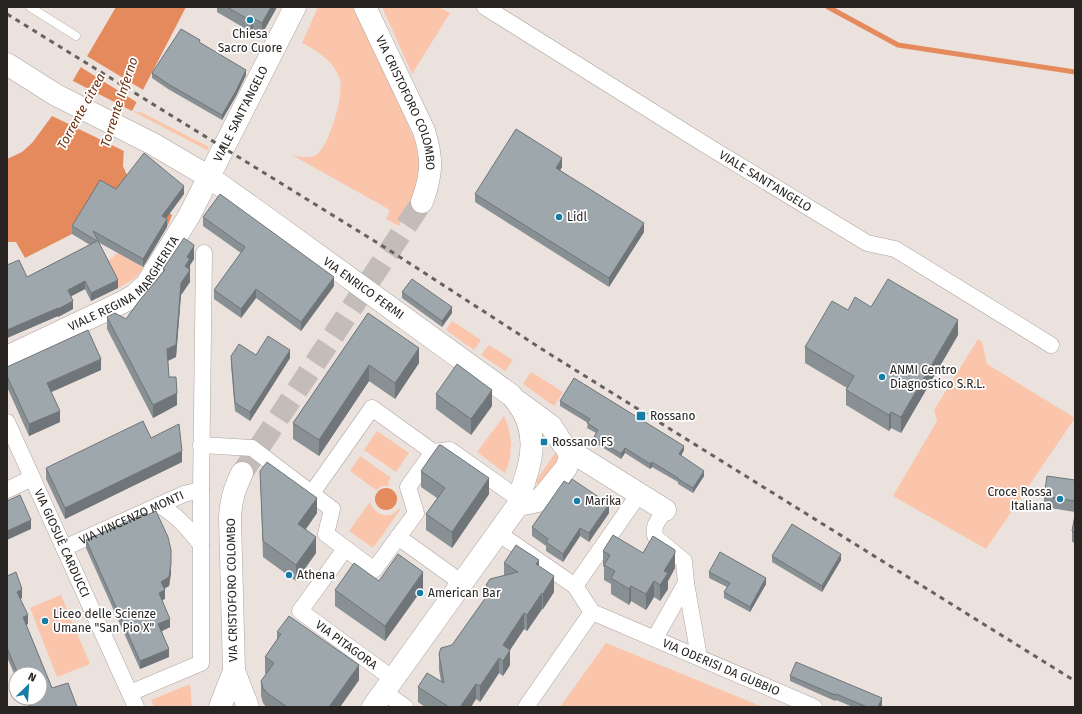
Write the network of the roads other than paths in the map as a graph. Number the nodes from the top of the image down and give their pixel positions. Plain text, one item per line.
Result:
1 (30, 7) edge
2 (295, 7) edge
3 (365, 7) edge
4 (485, 7) edge
5 (76, 36) dead end
6 (7, 64) edge
7 (209, 177) junction
8 (422, 202) tunnel mouth
9 (204, 253) dead end
10 (1051, 345) dead end
11 (7, 357) edge
12 (516, 400) junction
13 (7, 422) edge
14 (201, 445) junction
15 (567, 448) junction
16 (433, 452) junction
17 (598, 468) junction
18 (242, 473) tunnel mouth
19 (563, 473) junction
20 (32, 478) junction
21 (7, 490) edge
22 (200, 490) junction
23 (312, 493) junction
24 (639, 494) junction
25 (519, 502) junction
26 (159, 505) junction
27 (665, 510) joint
28 (498, 533) junction
29 (398, 537) junction
30 (201, 545) junction
31 (64, 548) junction
32 (345, 549) junction
33 (462, 583) junction
34 (686, 583) junction
35 (575, 586) junction
36 (592, 612) junction
37 (655, 638) junction
38 (699, 657) junction
39 (234, 671) junction
40 (383, 693) edge
41 (133, 700) edge
42 (789, 701) edge
43 (220, 707) edge
44 (248, 707) edge
45 (405, 707) edge
46 (526, 707) edge
47 (814, 707) edge

1 - 5 lane
2 - 7 street, VIALE SANT'ANGELO
3 - 8 street, VIA CRISTOFORO COLOMBO
4 - 10 street, VIALE SANT'ANGELO
6 - 7 street, VIA ENRICO FERMI
7 - 11 street, VIALE REGINA MARGHERITA
7 - 12 street, VIA ENRICO FERMI
9 - 14 street
12 - 15 street, VIA ENRICO FERMI
12 - 25 street
13 - 20 street, VIA GIOSUÈ CARDUCCI
14 - 22 street
14 - 23 street
15 - 17 street, VIA ENRICO FERMI
15 - 19 street
16 - 23 street
16 - 25 street
16 - 29 street
17 - 19 street
17 - 24 street, VIA ENRICO FERMI
18 - 39 street, VIA CRISTOFORO COLOMBO
19 - 25 street
20 - 21 street
20 - 31 street, VIA GIOSUÈ CARDUCCI
22 - 26 street, VIA VINCENZO MONTI
22 - 30 street
23 - 32 street
24 - 27 street, VIA ENRICO FERMI
24 - 35 street
25 - 28 street
26 - 30 street
26 - 31 street, VIA VINCENZO MONTI
27 - 34 street
28 - 33 street
28 - 35 street
29 - 32 street
29 - 33 street
30 - 41 street
31 - 41 street, VIA GIOSUÈ CARDUCCI
32 - 40 street, VIA PITAGORA
33 - 40 street
34 - 37 street, VIA ODERISI DA GUBBIO
34 - 38 street
35 - 36 street
36 - 37 street, VIA ODERISI DA GUBBIO
36 - 46 street
37 - 38 street, VIA ODERISI DA GUBBIO
38 - 42 street, VIA ODERISI DA GUBBIO
39 - 43 street, VIA CRISTOFORO COLOMBO
39 - 44 street
40 - 45 street, VIA PITAGORA
42 - 47 street, VIA ODERISI DA GUBBIO

